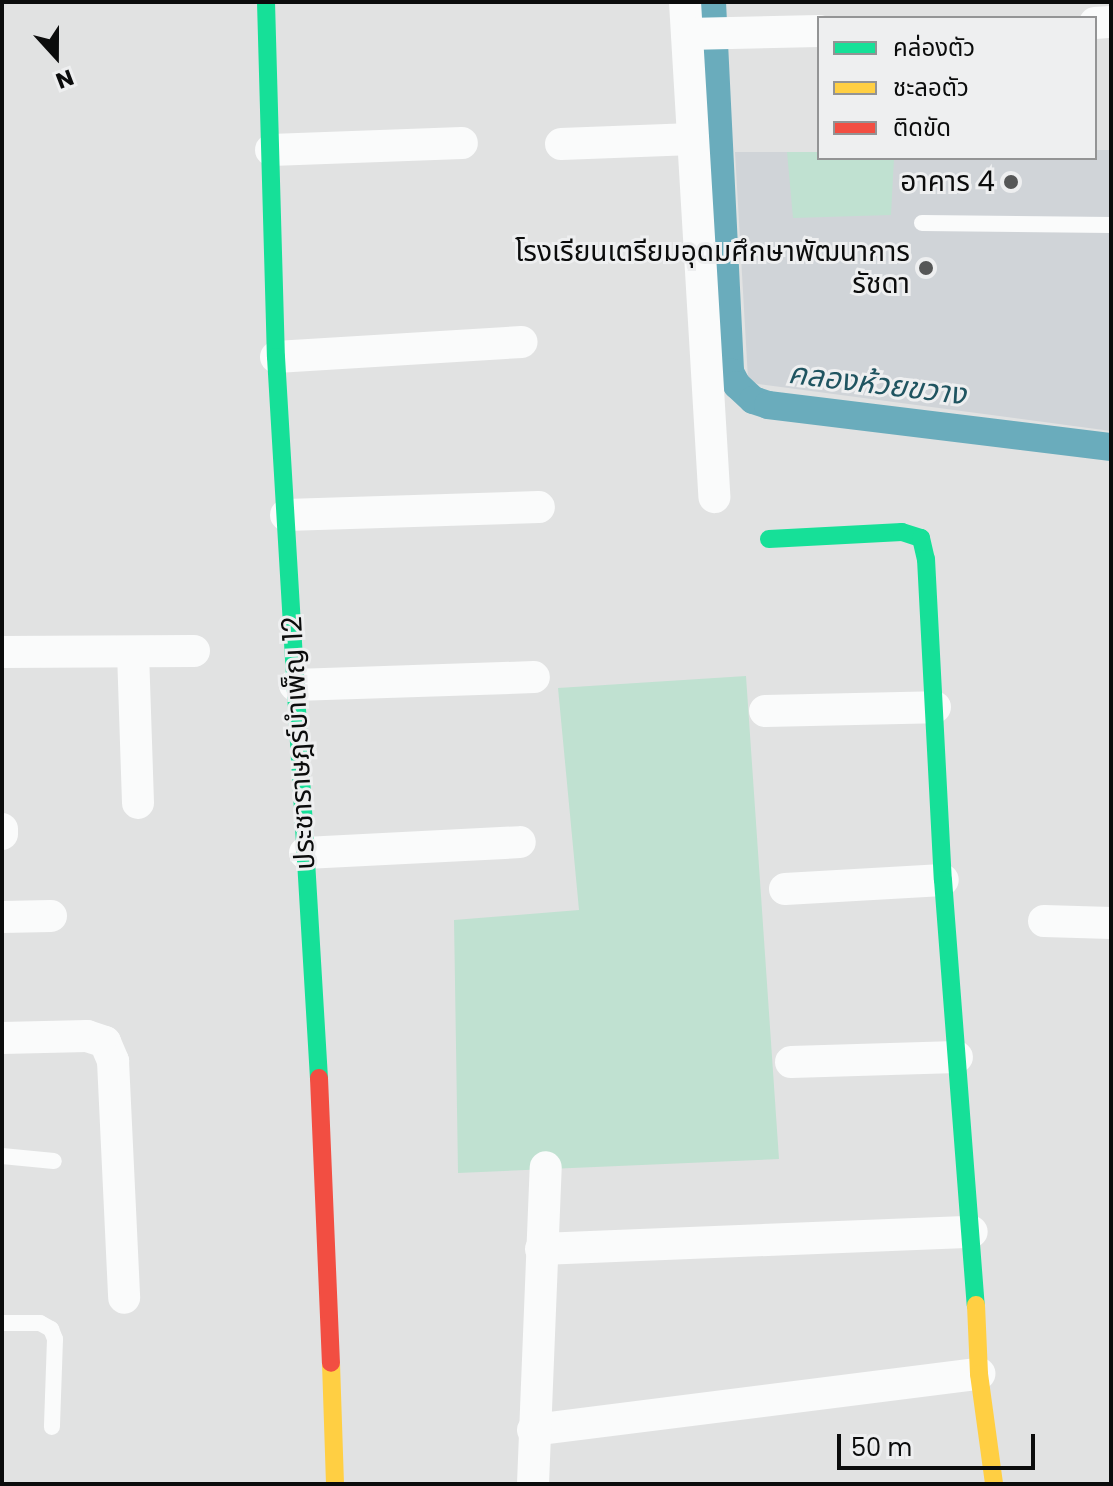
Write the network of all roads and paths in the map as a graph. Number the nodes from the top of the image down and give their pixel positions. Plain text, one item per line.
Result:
1 (266, 2) edge
2 (685, 2) edge
3 (817, 31) edge
4 (690, 34) junction
5 (693, 139) junction
6 (462, 143) dead end
7 (561, 144) dead end
8 (271, 150) junction
9 (922, 223) dead end
10 (1111, 225) edge
11 (522, 342) dead end
12 (276, 357) junction
13 (714, 497) dead end
14 (539, 507) dead end
15 (286, 515) junction
16 (769, 539) dead end
17 (194, 651) dead end
18 (2, 652) edge
19 (133, 652) junction
20 (534, 677) dead end
21 (295, 685) junction
22 (935, 707) junction
23 (765, 711) dead end
24 (138, 803) dead end
25 (520, 842) dead end
26 (305, 853) junction
27 (943, 880) junction
28 (785, 889) dead end
29 (51, 916) dead end
30 (2, 917) edge
31 (1044, 921) dead end
32 (1111, 923) edge
33 (2, 1038) edge
34 (957, 1057) junction
35 (791, 1062) dead end
36 (2, 1156) edge
37 (54, 1161) dead end
38 (546, 1167) dead end
39 (972, 1232) junction
40 (541, 1249) junction
41 (124, 1298) dead end
42 (2, 1323) edge
43 (979, 1374) junction
44 (52, 1427) dead end
45 (533, 1430) junction
46 (335, 1484) edge
47 (533, 1484) edge
48 (994, 1484) edge

1 - 8 street, ประชาราษฎร์บำเพ็ญ 12
2 - 4 street
3 - 4 street
4 - 5 street
5 - 7 street
5 - 13 street
6 - 8 street
8 - 12 street, ประชาราษฎร์บำเพ็ญ 12
9 - 10 lane
11 - 12 street
12 - 15 street, ประชาราษฎร์บำเพ็ญ 12
14 - 15 street
15 - 21 street, ประชาราษฎร์บำเพ็ญ 12
16 - 22 street
17 - 19 street
18 - 19 street
19 - 24 street
20 - 21 street
21 - 26 street, ประชาราษฎร์บำเพ็ญ 12
22 - 23 street
22 - 27 street
25 - 26 street
26 - 46 street, ประชาราษฎร์บำเพ็ญ 12
27 - 28 street
27 - 34 street
29 - 30 street
31 - 32 street
33 - 41 street
34 - 35 street
34 - 39 street
36 - 37 lane
38 - 40 street
39 - 40 street
39 - 43 street
40 - 45 street
42 - 44 lane
43 - 45 street
43 - 48 street
45 - 47 street

